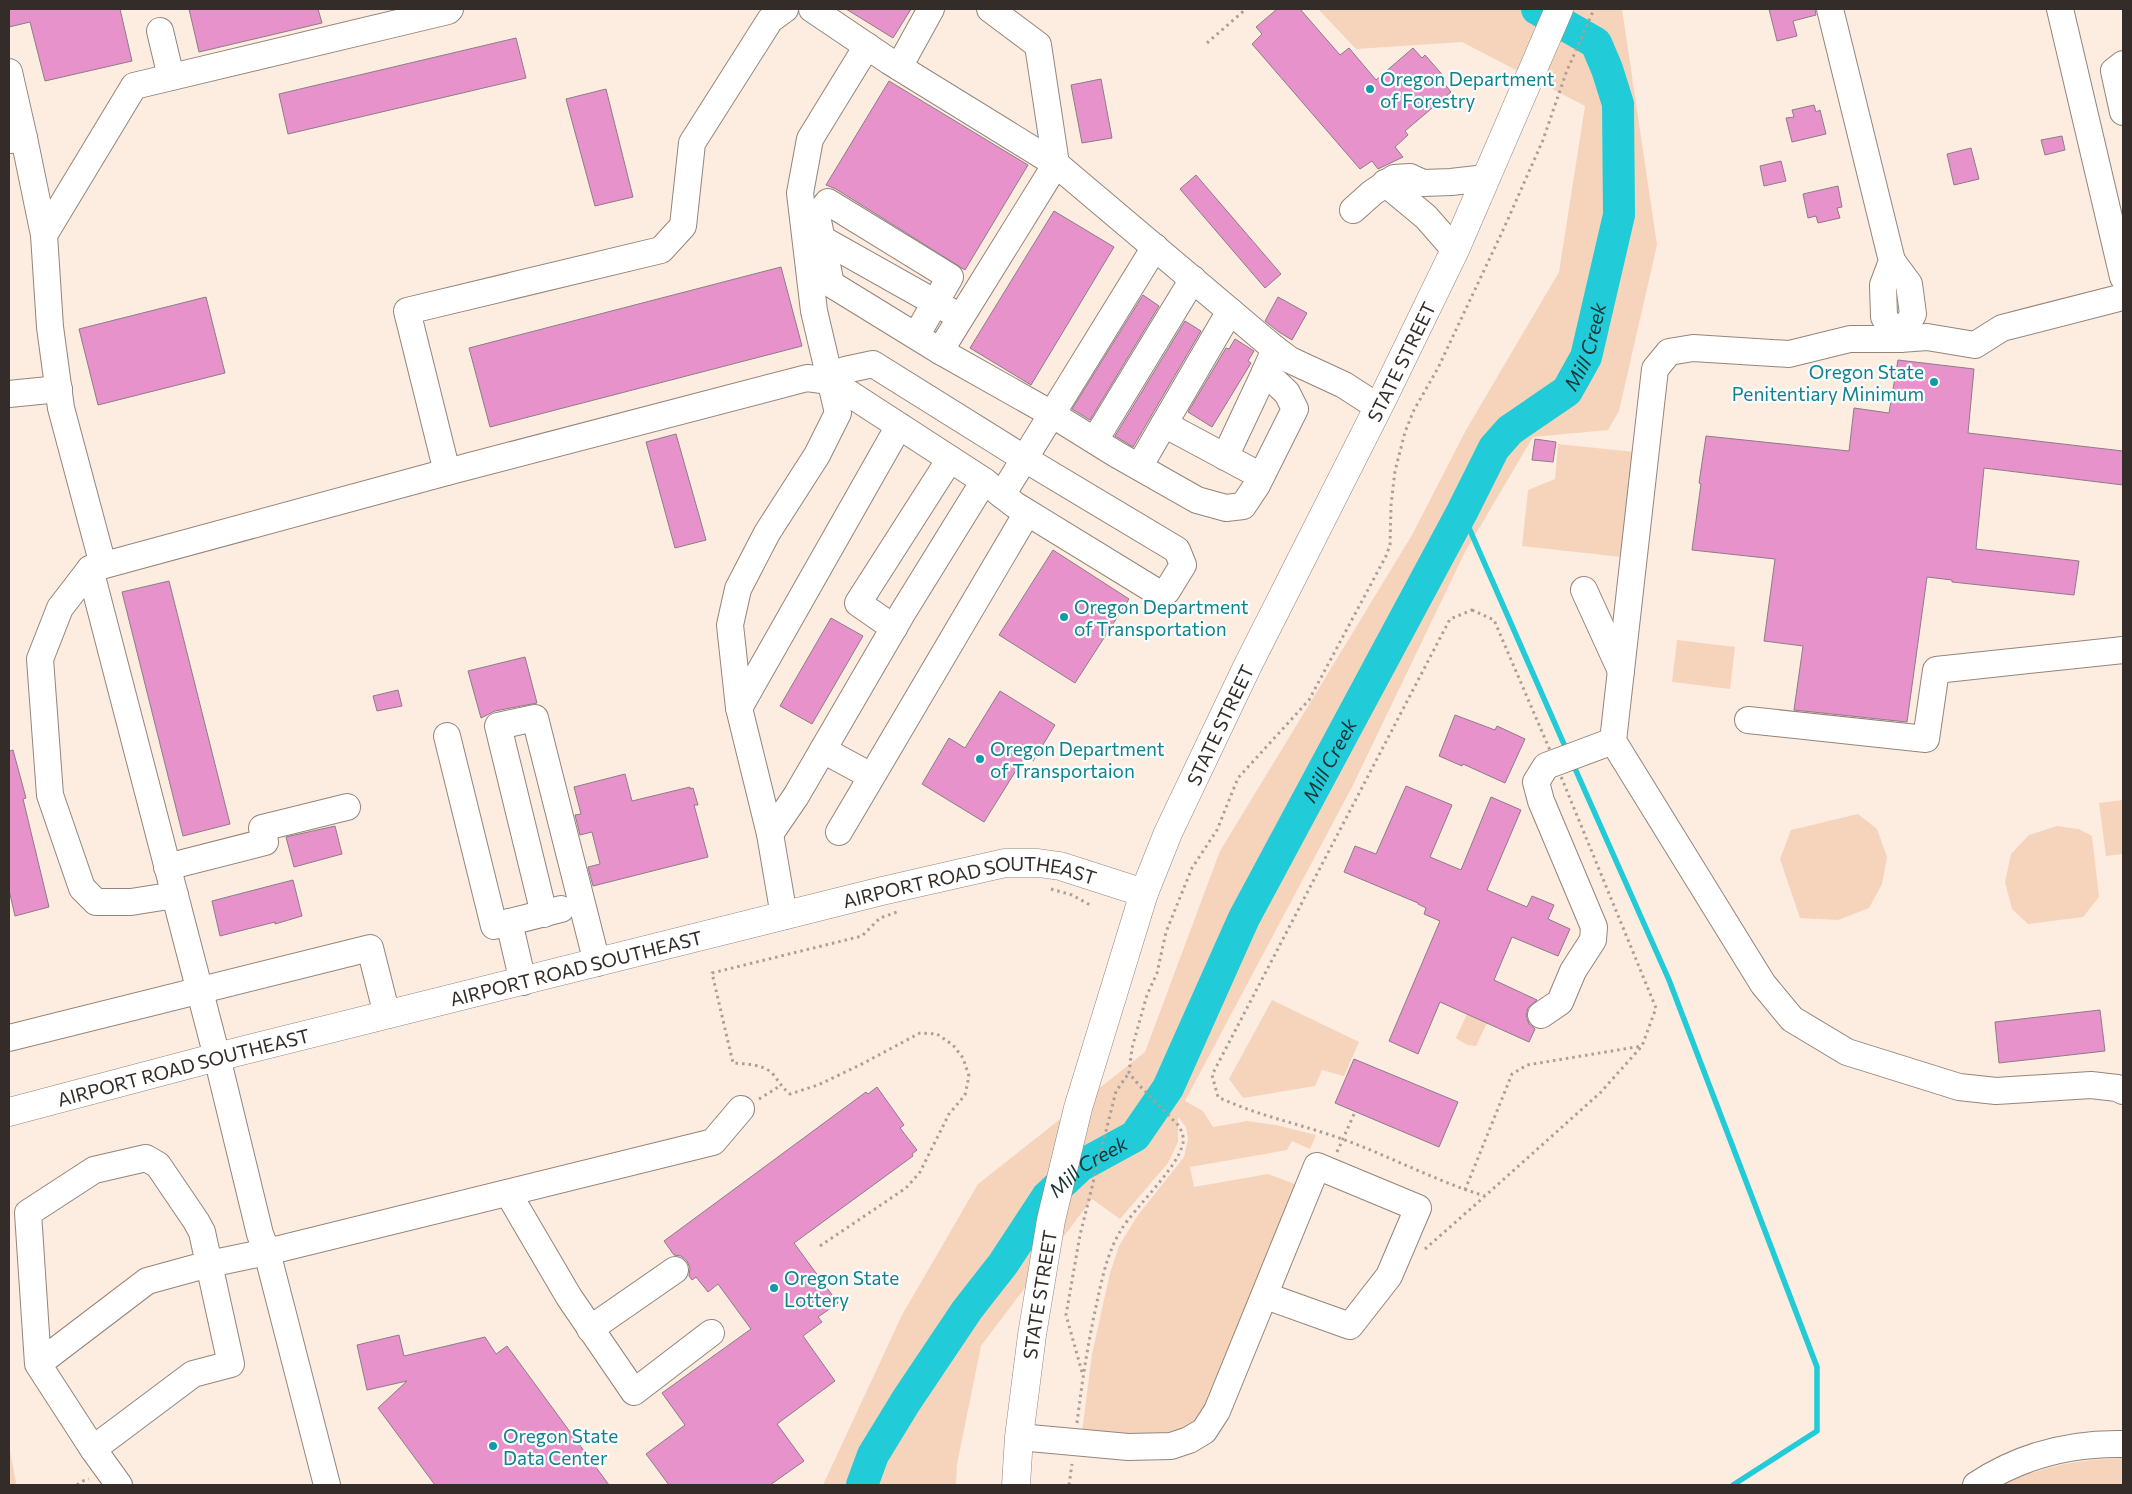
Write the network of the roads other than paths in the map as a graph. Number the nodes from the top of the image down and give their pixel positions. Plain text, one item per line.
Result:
1 (450, 9) edge
2 (785, 9) edge
3 (812, 9) edge
4 (931, 9) edge
5 (990, 9) edge
6 (1559, 9) edge
7 (1830, 9) edge
8 (2060, 9) edge
9 (160, 31) dead end
10 (867, 46) junction
11 (2123, 64) edge
12 (899, 66) junction
13 (9, 72) edge
14 (171, 77) junction
15 (2123, 112) edge
16 (16, 139) edge
17 (1056, 164) junction
18 (1486, 178) junction
19 (1385, 184) junction
20 (1353, 210) dead end
21 (44, 235) junction
22 (822, 239) junction
23 (1155, 247) junction
24 (1455, 250) junction
25 (2123, 277) edge
26 (1193, 279) junction
27 (2123, 297) edge
28 (935, 302) junction
29 (1230, 311) junction
30 (961, 318) junction
31 (916, 336) junction
32 (1900, 339) junction
33 (940, 351) junction
34 (1270, 361) junction
35 (830, 381) junction
36 (59, 389) junction
37 (9, 394) edge
38 (1378, 407) junction
39 (1050, 413) junction
40 (1164, 424) junction
41 (899, 426) junction
42 (1095, 440) junction
43 (1225, 457) junction
44 (950, 459) junction
45 (1032, 463) junction
46 (1139, 467) junction
47 (448, 472) junction
48 (1261, 476) junction
49 (1007, 498) junction
50 (97, 567) junction
51 (1584, 590) dead end
52 (894, 628) junction
53 (2123, 650) edge
54 (1621, 672) junction
55 (739, 708) junction
56 (1748, 720) dead end
57 (447, 736) dead end
58 (1614, 741) junction
59 (822, 750) junction
60 (871, 776) junction
61 (347, 807) dead end
62 (839, 832) dead end
63 (770, 834) junction
64 (168, 867) junction
65 (1144, 893) junction
66 (175, 895) junction
67 (581, 904) junction
68 (544, 914) junction
69 (784, 916) junction
70 (509, 922) junction
71 (597, 963) junction
72 (523, 982) junction
73 (200, 990) junction
74 (387, 1015) junction
75 (1541, 1015) dead end
76 (9, 1038) edge
77 (217, 1057) junction
78 (2123, 1091) edge
79 (741, 1109) dead end
80 (9, 1112) edge
81 (508, 1193) junction
82 (267, 1252) junction
83 (209, 1264) junction
84 (674, 1270) dead end
85 (1266, 1296) junction
86 (590, 1329) junction
87 (711, 1333) dead end
88 (38, 1364) junction
89 (1019, 1437) junction
90 (2123, 1444) edge
91 (93, 1449) junction
92 (119, 1485) edge
93 (327, 1485) edge
94 (1016, 1485) edge
95 (1976, 1485) edge

1 - 14 street
2 - 47 street
3 - 10 street
4 - 12 street
5 - 17 street
6 - 18 main road, STATE STREET
7 - 32 street
8 - 25 street
9 - 14 street
10 - 12 street
10 - 35 street
11 - 15 street
12 - 17 street
13 - 16 street
14 - 21 street
16 - 21 street
17 - 23 street
17 - 30 street
18 - 19 street
18 - 24 main road, STATE STREET
19 - 20 street
19 - 24 street
21 - 36 street
22 - 28 street
22 - 28 street
22 - 31 street
23 - 26 street
23 - 39 street
24 - 38 main road, STATE STREET
26 - 29 street
26 - 42 street
27 - 32 street
28 - 30 street
28 - 31 street
29 - 34 street
29 - 40 street
30 - 33 street
31 - 33 street
32 - 54 street
33 - 39 street
34 - 38 street
34 - 43 street
34 - 48 street
35 - 41 street
35 - 45 street
35 - 47 street
35 - 55 street
36 - 37 street
36 - 50 street
38 - 65 main road, STATE STREET
39 - 42 street
39 - 45 street
40 - 43 street
40 - 46 street
41 - 44 street
41 - 55 street
42 - 46 street
43 - 48 street
44 - 49 street
44 - 52 street
45 - 49 street
45 - 49 street
46 - 48 street
47 - 50 street
49 - 52 street
49 - 60 street
50 - 64 street
50 - 66 street
51 - 54 street
52 - 59 street
53 - 56 street
54 - 58 street
55 - 63 street
57 - 70 street
58 - 75 street
58 - 78 street
59 - 60 street
59 - 63 street
60 - 62 street
61 - 64 street
63 - 69 street
64 - 66 street
65 - 69 main road, AIRPORT ROAD SOUTHEAST
65 - 89 main road, STATE STREET
66 - 73 street
67 - 68 street
67 - 68 street
67 - 71 street
68 - 70 street
69 - 71 main road, AIRPORT ROAD SOUTHEAST
70 - 72 street
71 - 72 main road, AIRPORT ROAD SOUTHEAST
72 - 74 main road, AIRPORT ROAD SOUTHEAST
73 - 74 street
73 - 76 street
73 - 77 street
74 - 77 main road, AIRPORT ROAD SOUTHEAST
77 - 80 main road, AIRPORT ROAD SOUTHEAST
77 - 82 street
79 - 81 street
81 - 82 street
81 - 86 street
82 - 83 street
82 - 93 street
83 - 88 street
83 - 88 street
83 - 91 street
84 - 86 street
85 - 85 street
85 - 89 street
86 - 87 street
88 - 91 street
89 - 94 main road, STATE STREET
90 - 95 street
91 - 92 street

